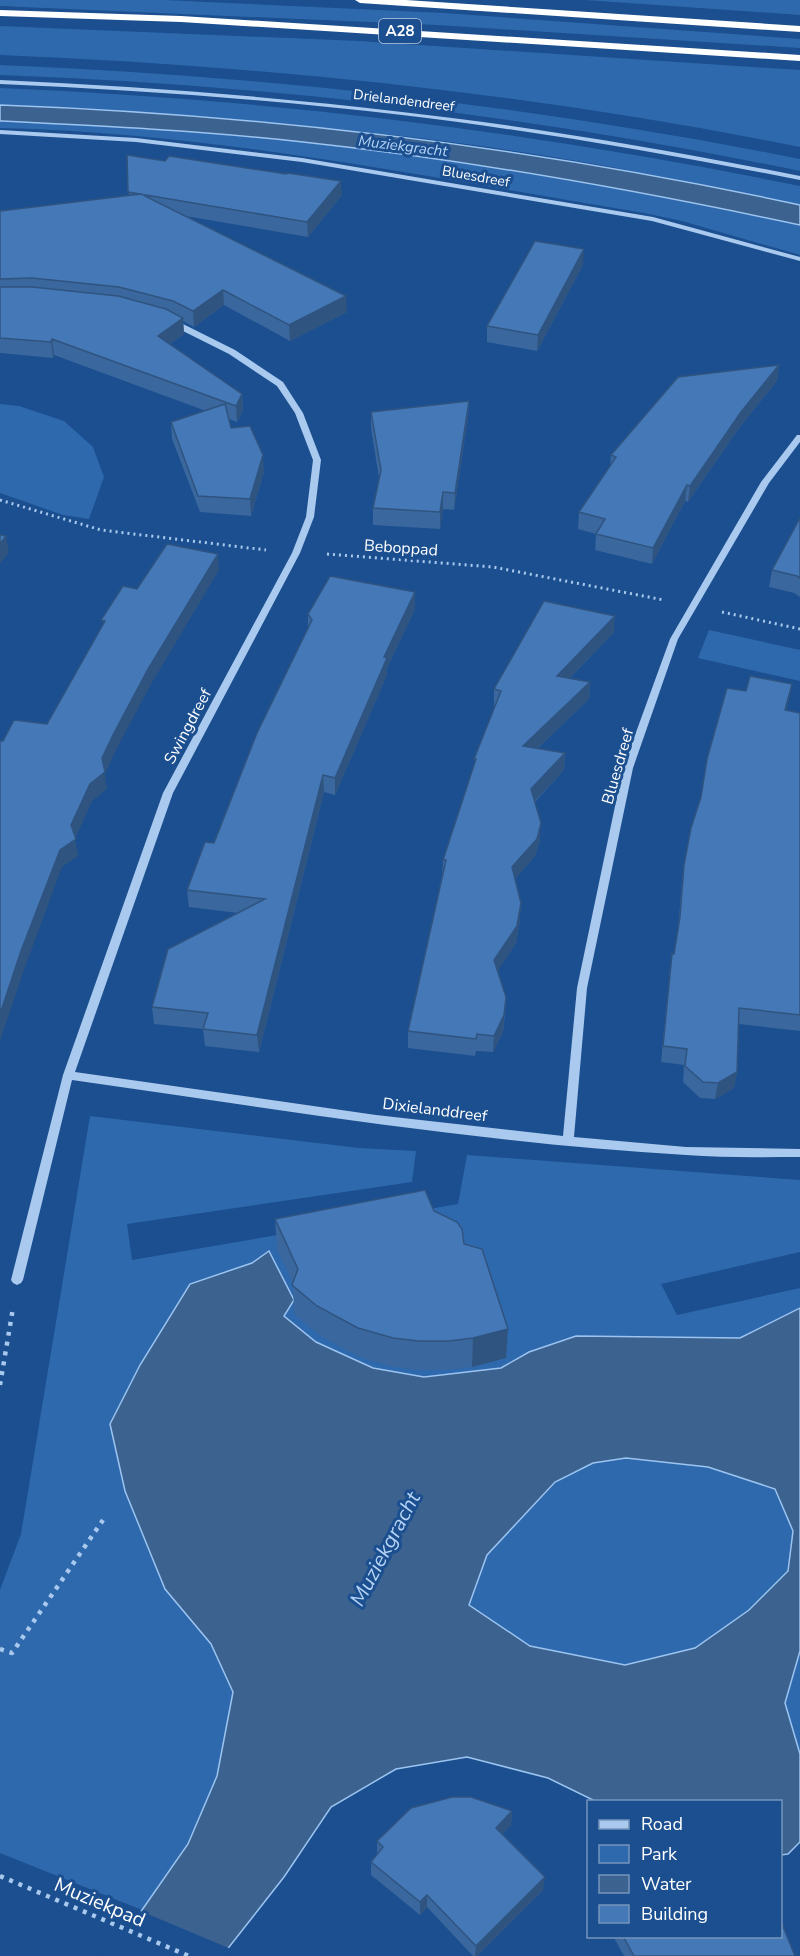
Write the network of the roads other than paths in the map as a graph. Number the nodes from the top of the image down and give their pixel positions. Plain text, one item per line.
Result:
1 (360, 0) edge
2 (0, 13) edge
3 (800, 29) edge
4 (800, 58) edge
5 (0, 82) edge
6 (0, 132) edge
7 (800, 178) edge
8 (800, 259) edge
9 (161, 319) edge
10 (800, 437) edge
11 (68, 1075) junction
12 (568, 1141) junction
13 (800, 1153) edge
14 (17, 1280) road end

1 - 3 highway, A28
2 - 4 highway, A28
5 - 7 street, Drielandendreef
6 - 8 street, Bluesdreef
9 - 11 street, Swingdreef
10 - 12 street, Bluesdreef
11 - 12 street, Dixielanddreef
11 - 14 street, Swingdreef
12 - 13 street, Dixielanddreef

